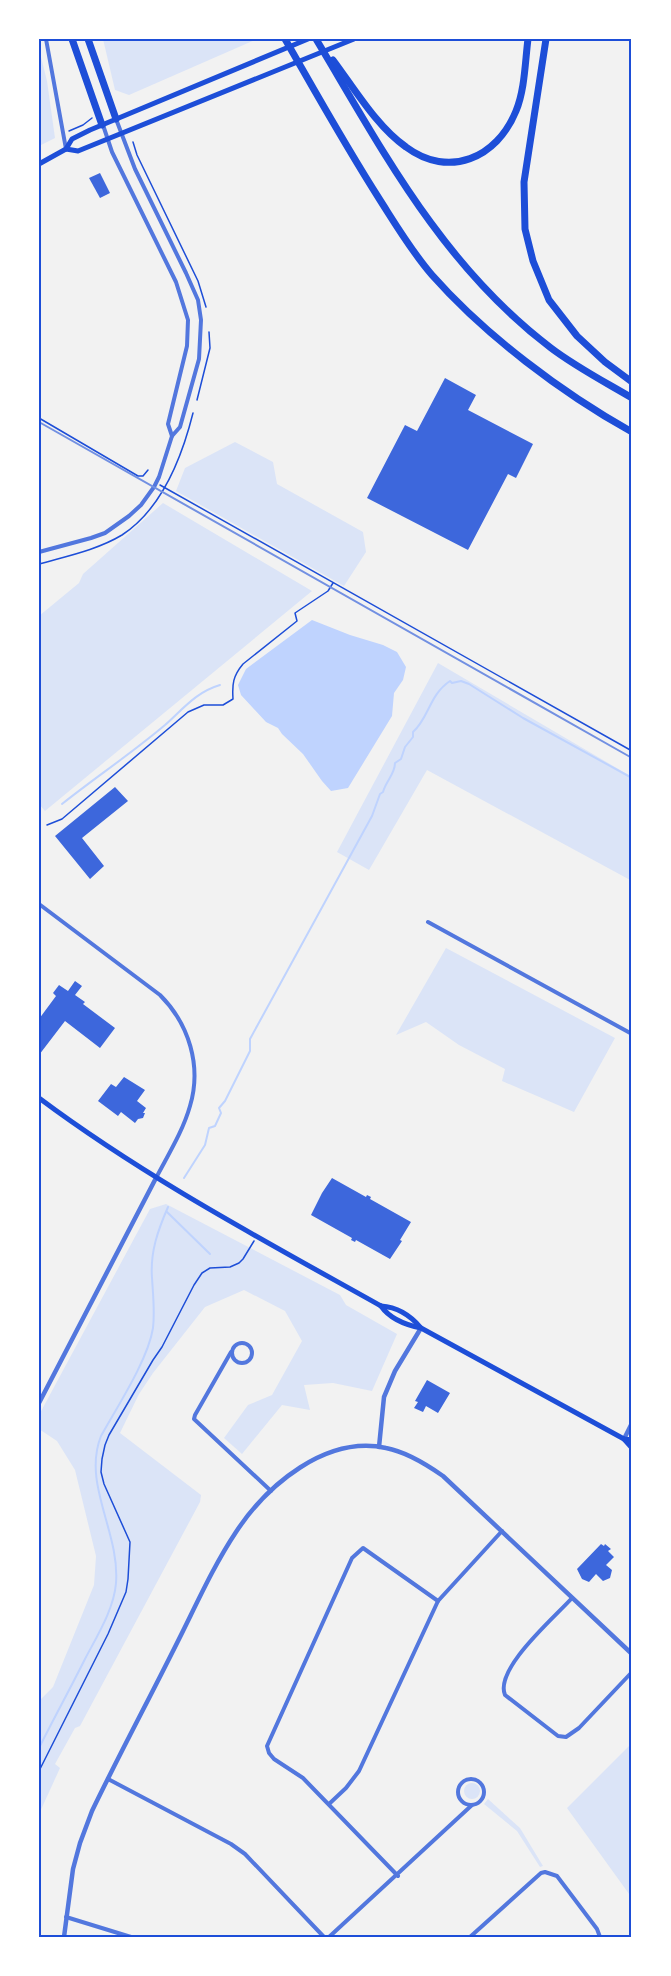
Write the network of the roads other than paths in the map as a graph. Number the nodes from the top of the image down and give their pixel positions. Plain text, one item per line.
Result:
1 (45, 39) edge
2 (72, 39) edge
3 (88, 39) edge
4 (285, 39) edge
5 (308, 39) edge
6 (316, 39) edge
7 (528, 39) edge
8 (546, 39) edge
9 (352, 40) edge
10 (116, 119) junction
11 (102, 125) junction
12 (121, 133) junction
13 (107, 138) junction
14 (66, 149) junction
15 (39, 164) edge
16 (632, 382) edge
17 (632, 398) edge
18 (632, 432) edge
19 (172, 436) junction
20 (39, 552) edge
21 (39, 904) edge
22 (428, 922) dead end
23 (632, 1034) edge
24 (39, 1098) edge
25 (156, 1178) junction
26 (421, 1328) junction
27 (231, 1352) junction
28 (39, 1402) edge
29 (632, 1423) edge
30 (624, 1439) junction
31 (632, 1440) edge
32 (379, 1447) junction
33 (632, 1448) edge
34 (271, 1491) junction
35 (502, 1531) junction
36 (572, 1598) junction
37 (438, 1601) junction
38 (632, 1654) edge
39 (632, 1672) edge
40 (108, 1779) junction
41 (329, 1804) junction
42 (472, 1805) junction
43 (398, 1876) junction
44 (66, 1917) junction
45 (64, 1937) edge
46 (131, 1937) edge
47 (324, 1937) edge
48 (329, 1937) edge
49 (470, 1937) edge
50 (600, 1937) edge

1 - 14 street
2 - 11 highway
3 - 10 highway
4 - 18 highway
5 - 10 main road
6 - 7 highway
6 - 17 highway
8 - 16 highway
9 - 12 main road
10 - 11 main road
10 - 12 street
11 - 13 street
11 - 14 main road
12 - 13 main road
12 - 19 street
13 - 14 main road
13 - 19 street
14 - 15 main road
19 - 20 street
21 - 25 street
22 - 23 street
24 - 25 main road
25 - 26 main road
25 - 28 street
26 - 30 main road
26 - 32 street
27 - 27 street
27 - 34 street
29 - 30 street
30 - 31 main road
30 - 33 main road
32 - 34 street
32 - 35 street
34 - 40 street
35 - 36 street
35 - 37 street
36 - 38 street
36 - 39 street
37 - 41 street
37 - 41 street
40 - 44 street
40 - 47 street
41 - 43 street
42 - 42 street
42 - 43 street
43 - 48 street
44 - 45 street
44 - 46 street
49 - 50 street

